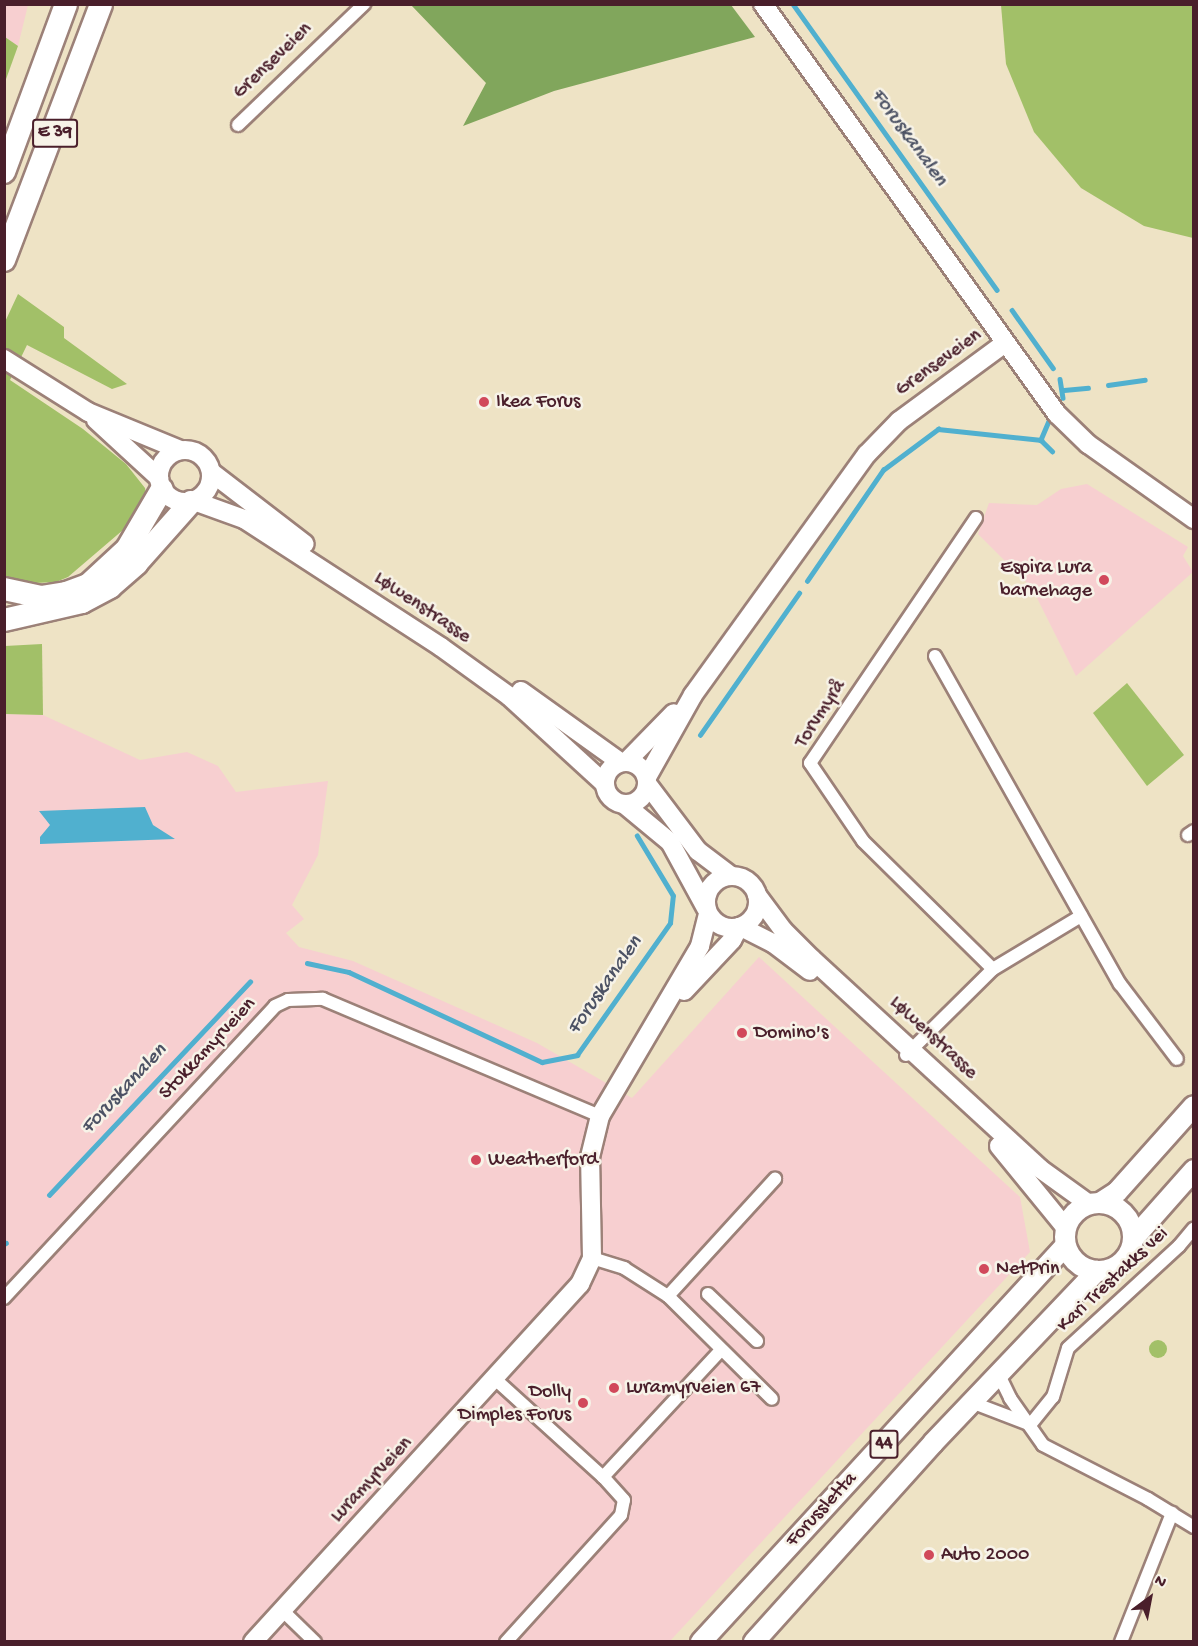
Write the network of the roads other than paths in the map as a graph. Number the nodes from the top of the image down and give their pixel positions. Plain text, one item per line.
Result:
1 (66, 4) edge
2 (101, 4) edge
3 (364, 4) edge
4 (763, 4) edge
5 (238, 125) dead end
6 (4, 172) edge
7 (4, 260) edge
8 (1005, 343) junction
9 (12, 364) edge
10 (88, 412) junction
11 (180, 450) junction
12 (211, 472) junction
13 (161, 483) junction
14 (192, 501) junction
15 (976, 518) dead end
16 (1194, 519) edge
17 (4, 589) edge
18 (4, 620) edge
19 (934, 656) dead end
20 (693, 695) junction
21 (623, 762) junction
22 (647, 781) junction
23 (605, 784) junction
24 (624, 804) junction
25 (730, 876) junction
26 (757, 895) junction
27 (707, 911) junction
28 (1081, 916) junction
29 (740, 927) junction
30 (993, 969) junction
31 (666, 1009) junction
32 (909, 1053) junction
33 (1177, 1059) dead end
34 (1194, 1106) edge
35 (600, 1116) junction
36 (1194, 1170) edge
37 (775, 1179) dead end
38 (1095, 1203) junction
39 (1194, 1228) edge
40 (1065, 1236) junction
41 (1133, 1239) junction
42 (592, 1258) junction
43 (1096, 1271) junction
44 (708, 1294) dead end
45 (668, 1296) junction
46 (4, 1298) edge
47 (756, 1341) dead end
48 (721, 1350) junction
49 (999, 1373) junction
50 (495, 1379) junction
51 (772, 1399) dead end
52 (971, 1402) junction
53 (1030, 1425) junction
54 (603, 1477) junction
55 (1172, 1513) junction
56 (1194, 1527) edge
57 (282, 1610) junction
58 (253, 1641) edge
59 (315, 1641) edge
60 (506, 1641) edge
61 (701, 1641) edge
62 (754, 1641) edge
63 (1121, 1641) edge

1 - 6 highway, E 39
2 - 7 highway, E 39
3 - 5 street, Grenseveien
4 - 8 main road, Grenseveien
8 - 16 main road
8 - 20 main road, Grenseveien
9 - 10 main road
10 - 11 main road
10 - 13 main road
11 - 12 main road
11 - 13 main road
12 - 14 main road
12 - 21 main road, Løwenstrasse
13 - 14 main road
13 - 17 highway
14 - 18 highway
14 - 23 main road, Løwenstrasse
15 - 30 street, Torvmyrå
19 - 28 street
20 - 21 main road, Grenseveien
20 - 22 main road, Grenseveien
21 - 22 main road
21 - 23 main road
22 - 24 main road
22 - 25 main road
23 - 24 main road
24 - 27 main road
25 - 26 main road
25 - 27 main road
26 - 29 main road
26 - 32 main road, Løwenstrasse
27 - 29 main road
27 - 31 main road
28 - 30 street
28 - 33 street
29 - 31 main road
29 - 32 main road, Løwenstrasse
30 - 32 street
31 - 35 main road
32 - 38 main road, Løwenstrasse
32 - 40 main road, Løwenstrasse
34 - 38 main road, 44
35 - 42 main road
35 - 46 street, Stokkamyrveien
36 - 41 main road, 44
37 - 45 street
38 - 40 main road, 44
38 - 41 main road
39 - 53 street, Kari Trestakks vei
40 - 43 main road
40 - 61 main road, Forussletta / 44
41 - 43 main road, 44
42 - 45 street
42 - 50 main road, Luramyrveien
43 - 49 main road, Forussletta / 44
44 - 47 street
45 - 48 street
48 - 51 street
48 - 54 street
49 - 52 main road, Forussletta / 44
49 - 53 street
50 - 54 street
50 - 57 main road, Luramyrveien
52 - 53 street
52 - 62 main road, Forussletta / 44
53 - 55 street
54 - 60 street
55 - 56 street
55 - 63 street
57 - 58 main road, Luramyrveien
57 - 59 street

